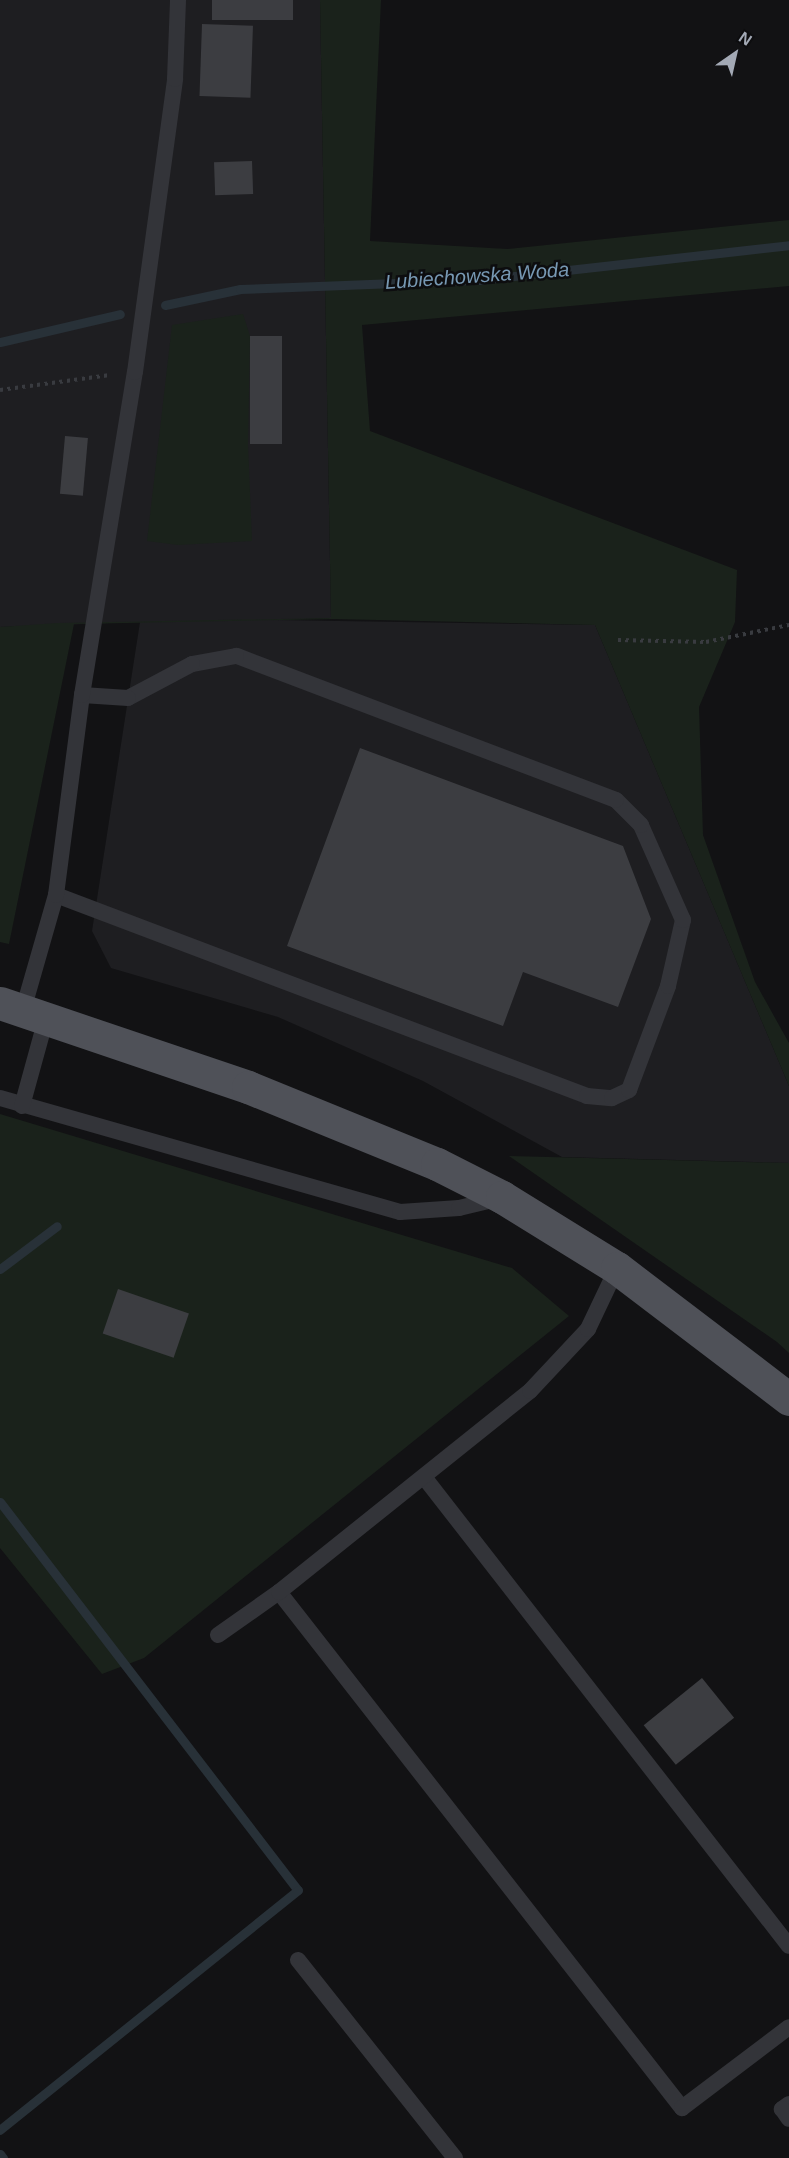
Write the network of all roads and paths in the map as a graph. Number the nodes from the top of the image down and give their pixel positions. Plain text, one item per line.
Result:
1 (178, 0) edge
2 (135, 372) junction
3 (0, 390) edge
4 (789, 625) edge
5 (618, 640) dead end
6 (82, 694) junction
7 (56, 895) junction
8 (23, 1011) edge
9 (0, 1098) edge
10 (22, 1106) junction
11 (502, 1197) junction
12 (617, 1268) junction
13 (789, 1399) edge
14 (424, 1477) junction
15 (279, 1592) junction
16 (218, 1635) dead end
17 (789, 1946) edge
18 (298, 1960) dead end
19 (789, 2027) edge
20 (789, 2104) edge
21 (789, 2118) edge
22 (455, 2158) edge

1 - 2 lane
2 - 3 path
2 - 6 lane
4 - 5 path
6 - 7 lane
6 - 7 lane
7 - 8 lane
8 - 10 lane
8 - 11 main road
9 - 10 lane
10 - 11 lane
11 - 12 main road
12 - 13 main road
12 - 14 lane
14 - 15 lane
14 - 17 lane
15 - 16 lane
15 - 19 lane
18 - 22 lane
20 - 21 lane

